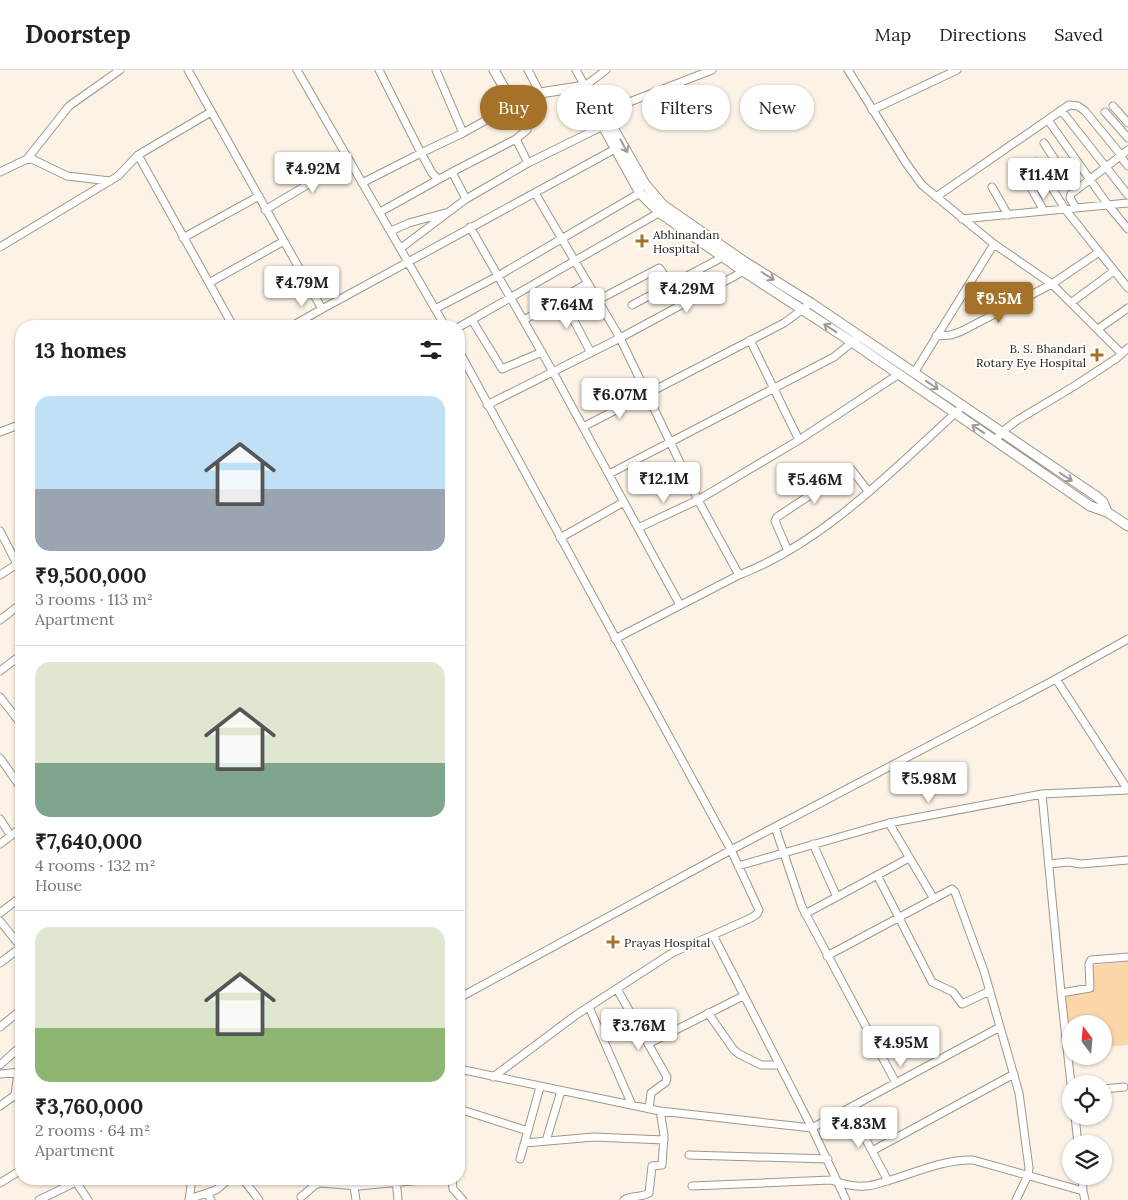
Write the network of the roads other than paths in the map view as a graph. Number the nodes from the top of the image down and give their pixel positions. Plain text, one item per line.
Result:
1 (120, 70) edge
2 (188, 70) edge
3 (297, 70) edge
4 (379, 70) edge
5 (436, 70) edge
6 (494, 70) edge
7 (528, 70) edge
8 (576, 70) edge
9 (606, 70) edge
10 (712, 70) edge
11 (848, 70) edge
12 (957, 70) edge
13 (503, 85) edge
14 (536, 85) edge
15 (584, 85) edge
16 (586, 85) edge
17 (632, 99) edge
18 (1113, 106) dead end
19 (872, 110) junction
20 (1061, 110) junction
21 (211, 112) junction
22 (1105, 112) dead end
23 (1048, 120) junction
24 (480, 123) edge
25 (1128, 123) edge
26 (527, 130) edge
27 (595, 130) edge
28 (605, 130) edge
29 (612, 130) edge
30 (463, 132) junction
31 (1128, 138) edge
32 (516, 139) junction
33 (1044, 144) dead end
34 (615, 149) junction
35 (1128, 150) edge
36 (420, 153) junction
37 (138, 155) junction
38 (1121, 156) junction
39 (27, 159) junction
40 (349, 160) junction
41 (1036, 162) dead end
42 (528, 163) junction
43 (1128, 166) edge
44 (1106, 167) junction
45 (0, 172) edge
46 (452, 172) junction
47 (1025, 177) dead end
48 (438, 180) junction
49 (1090, 180) junction
50 (110, 181) junction
51 (362, 183) junction
52 (992, 187) dead end
53 (1075, 191) junction
54 (534, 193) junction
55 (640, 193) junction
56 (1128, 195) edge
57 (259, 196) junction
58 (936, 197) junction
59 (466, 199) junction
60 (1128, 203) edge
61 (1108, 205) junction
62 (1065, 208) junction
63 (1076, 208) junction
64 (265, 210) junction
65 (663, 210) junction
66 (1044, 211) junction
67 (380, 212) junction
68 (448, 213) junction
69 (1008, 215) junction
70 (962, 219) junction
71 (470, 227) junction
72 (1128, 229) edge
73 (391, 231) junction
74 (184, 238) junction
75 (561, 238) junction
76 (284, 240) junction
77 (994, 244) junction
78 (0, 246) edge
79 (401, 248) junction
80 (1099, 252) junction
81 (722, 257) junction
82 (575, 261) junction
83 (408, 262) junction
84 (751, 266) junction
85 (1114, 271) junction
86 (743, 272) junction
87 (1128, 273) edge
88 (498, 276) junction
89 (1120, 279) junction
90 (209, 283) junction
91 (588, 283) junction
92 (1052, 284) junction
93 (671, 285) junction
94 (1128, 288) edge
95 (511, 298) junction
96 (562, 298) junction
97 (598, 300) junction
98 (1072, 302) junction
99 (811, 303) junction
100 (682, 304) junction
101 (632, 305) dead end
102 (1128, 308) edge
103 (322, 309) junction
104 (435, 309) junction
105 (803, 310) junction
106 (230, 320) edge
107 (303, 320) edge
108 (441, 320) edge
109 (472, 320) junction
110 (524, 320) junction
111 (465, 324) edge
112 (1098, 330) junction
113 (936, 336) junction
114 (620, 338) junction
115 (856, 338) junction
116 (750, 340) junction
117 (1128, 348) edge
118 (542, 352) junction
119 (591, 352) junction
120 (1121, 353) junction
121 (465, 363) edge
122 (554, 372) junction
123 (914, 373) junction
124 (898, 374) junction
125 (774, 389) junction
126 (647, 394) junction
127 (487, 405) junction
128 (963, 406) junction
129 (955, 413) junction
130 (15, 426) edge
131 (583, 427) junction
132 (0, 432) edge
133 (1002, 432) junction
134 (799, 440) junction
135 (996, 441) junction
136 (670, 443) junction
137 (609, 474) junction
138 (868, 491) junction
139 (698, 500) junction
140 (624, 502) junction
141 (1107, 512) junction
142 (1128, 526) edge
143 (638, 528) junction
144 (0, 531) edge
145 (560, 538) junction
146 (788, 551) junction
147 (15, 560) edge
148 (15, 565) edge
149 (0, 575) edge
150 (739, 575) junction
151 (680, 605) junction
152 (15, 609) edge
153 (0, 620) edge
154 (615, 639) junction
155 (1128, 639) edge
156 (15, 660) edge
157 (0, 671) edge
158 (1056, 679) junction
159 (0, 697) edge
160 (15, 716) edge
161 (0, 758) edge
162 (15, 779) edge
163 (1128, 790) edge
164 (1042, 794) junction
165 (0, 819) edge
166 (889, 823) junction
167 (775, 827) junction
168 (15, 832) edge
169 (10, 836) junction
170 (0, 844) edge
171 (813, 844) junction
172 (731, 850) junction
173 (785, 853) junction
174 (909, 858) junction
175 (1128, 860) edge
176 (1050, 864) junction
177 (738, 866) junction
178 (877, 875) junction
179 (837, 897) junction
180 (934, 899) junction
181 (15, 901) edge
182 (0, 912) edge
183 (805, 914) junction
184 (898, 917) junction
185 (0, 921) edge
186 (713, 935) junction
187 (15, 940) edge
188 (15, 952) edge
189 (827, 956) junction
190 (1128, 957) edge
191 (0, 963) edge
192 (617, 988) junction
193 (990, 991) junction
194 (1061, 993) junction
195 (465, 995) edge
196 (743, 996) junction
197 (589, 1006) junction
198 (708, 1013) junction
199 (15, 1015) edge
200 (0, 1027) edge
201 (1000, 1027) junction
202 (648, 1044) junction
203 (15, 1051) edge
204 (0, 1065) edge
205 (779, 1065) junction
206 (465, 1070) edge
207 (3, 1073) edge
208 (1014, 1074) junction
209 (1070, 1075) edge
210 (493, 1077) junction
211 (896, 1083) junction
212 (540, 1087) junction
213 (1124, 1087) dead end
214 (1112, 1088) edge
215 (561, 1091) junction
216 (15, 1095) edge
217 (0, 1106) edge
218 (632, 1106) junction
219 (849, 1108) junction
220 (649, 1109) junction
221 (465, 1111) edge
222 (660, 1111) junction
223 (812, 1128) junction
224 (528, 1131) junction
225 (664, 1140) junction
226 (546, 1141) junction
227 (524, 1143) junction
228 (872, 1151) junction
229 (690, 1155) dead end
230 (520, 1159) dead end
231 (828, 1159) junction
232 (15, 1174) edge
233 (1028, 1175) junction
234 (888, 1181) junction
235 (0, 1183) edge
236 (839, 1183) junction
237 (66, 1185) edge
238 (78, 1185) edge
239 (191, 1185) edge
240 (222, 1185) edge
241 (248, 1185) edge
242 (317, 1185) edge
243 (330, 1185) edge
244 (368, 1185) edge
245 (396, 1185) edge
246 (453, 1185) edge
247 (1083, 1185) edge
248 (692, 1186) dead end
249 (354, 1187) junction
250 (1083, 1191) junction
251 (207, 1193) junction
252 (300, 1199) edge
253 (39, 1200) edge
254 (88, 1200) edge
255 (189, 1200) edge
256 (211, 1200) edge
257 (259, 1200) edge
258 (356, 1200) edge
259 (398, 1200) edge
260 (462, 1200) edge
261 (624, 1200) edge
262 (846, 1200) edge
263 (1016, 1200) edge
264 (1085, 1200) edge

1 - 39 street
2 - 21 street
3 - 40 street
4 - 36 street
5 - 30 street
6 - 13 main road
7 - 14 street
8 - 15 street
9 - 16 street
10 - 17 street
11 - 19 street
12 - 19 street
18 - 25 street
19 - 58 street
20 - 23 street
20 - 38 street
20 - 44 street
21 - 37 street
21 - 57 street
22 - 31 street
23 - 49 street
23 - 58 street
24 - 30 street
26 - 32 street
27 - 42 street
28 - 34 main road
29 -> 65 main road
30 - 36 street
32 - 42 street
32 - 46 street
33 - 53 street
34 - 54 street
34 - 55 main road
35 - 38 street
36 - 48 street
36 - 51 street
37 - 50 street
37 - 74 street
38 - 43 street
38 - 44 street
39 - 45 street
39 - 50 street
40 - 51 street
40 - 64 street
41 - 62 street
42 - 59 street
44 - 49 street
44 - 56 street
46 - 48 street
46 - 59 street
47 - 66 street
48 - 67 street
49 - 53 street
49 - 61 street
50 - 78 street
51 - 67 street
52 - 69 street
53 - 63 street
54 - 71 street
54 - 75 street
55 - 65 main road
55 - 75 street
57 - 64 street
57 - 74 street
58 - 70 street
59 - 68 street
60 - 61 street
61 - 63 street
61 - 72 street
62 - 63 street
62 - 66 street
62 - 80 street
64 - 76 street
65 - 81 main road
65 - 82 street
65 - 84 main road
66 - 69 street
67 - 73 street
68 - 73 street
68 - 79 street
69 - 70 street
70 - 77 street
71 - 83 street
71 - 88 street
73 - 79 street
74 - 90 street
75 - 82 street
75 - 88 street
76 - 90 street
76 - 103 street
77 - 92 street
77 - 113 street
79 - 83 street
80 - 85 street
80 - 92 street
81 - 86 main road
81 - 93 street
82 - 91 street
82 - 95 street
83 - 103 street
83 - 104 street
84 - 86 street
84 -> 99 main road
85 - 89 street
85 - 98 street
86 - 100 street
86 - 105 main road
87 - 89 street
88 - 95 street
88 - 104 street
89 - 94 street
90 - 106 street
91 - 96 street
91 - 97 street
92 - 98 street
92 - 113 street
93 - 97 street
93 - 100 street
93 - 101 street
95 - 109 street
95 - 110 street
96 - 110 street
96 - 119 street
97 - 114 street
98 - 112 street
99 - 105 street
99 - 115 main road
100 - 114 street
102 - 112 street
103 - 107 street
104 - 108 street
115 -> 105 main road
105 - 116 street
109 - 111 street
109 - 118 street
110 - 118 street
112 - 120 street
113 - 123 street
114 - 119 street
114 - 126 street
115 - 123 main road
115 - 124 main road
115 - 125 street
116 - 125 street
116 - 126 street
117 - 120 street
118 - 122 street
119 - 122 street
120 - 133 street
121 - 127 street
122 - 127 street
122 - 131 street
123 -> 128 main road
124 - 129 main road
124 - 134 street
125 - 134 street
125 - 136 street
126 - 131 street
126 - 136 street
127 - 145 street
128 - 129 street
128 - 133 main road
135 -> 129 main road
129 - 138 street
130 - 132 street
131 - 137 street
133 - 135 street
133 -> 141 main road
134 - 139 street
135 - 141 main road
136 - 137 street
136 - 139 street
137 - 140 street
138 - 146 street
138 - 146 street
139 - 143 street
139 - 150 street
140 - 143 street
140 - 145 street
141 - 142 main road
143 - 151 street
144 - 147 street
145 - 154 street
146 - 150 street
148 - 149 street
150 - 151 street
151 - 154 street
152 - 153 street
154 - 172 street
155 - 158 street
156 - 157 street
158 - 163 street
158 - 167 street
159 - 160 street
161 - 162 street
163 - 164 street
164 - 166 street
164 - 176 street
165 - 169 street
166 - 171 street
166 - 174 street
167 - 172 street
167 - 173 street
168 - 169 street
169 - 170 street
171 - 173 street
171 - 179 street
172 - 177 street
172 - 195 street
173 - 177 street
173 - 183 street
174 - 178 street
174 - 180 street
175 - 176 street
176 - 194 street
177 - 186 street
178 - 179 street
178 - 184 street
179 - 183 street
180 - 184 street
180 - 193 street
181 - 182 street
183 - 189 street
184 - 189 street
184 - 193 street
185 - 187 street
186 - 192 street
186 - 196 street
188 - 191 street
189 - 211 street
190 - 194 street
192 - 197 street
192 - 202 street
193 - 201 street
194 - 209 street
196 - 198 street
196 - 205 street
197 - 210 street
197 - 218 street
198 - 202 street
198 - 205 street
199 - 200 street
201 - 208 street
201 - 211 street
202 - 220 street
203 - 204 street
204 - 207 street
205 - 223 street
206 - 210 street
208 - 228 street
208 - 233 street
210 - 212 street
211 - 219 street
212 - 215 street
212 - 224 street
213 - 214 street
215 - 218 street
215 - 226 street
216 - 217 street
218 - 220 street
219 - 223 street
219 - 228 street
220 - 222 street
221 - 224 street
222 - 223 street
222 - 225 street
223 - 231 street
224 - 227 street
225 - 226 street
225 - 261 street
226 - 227 street
227 - 230 street
228 - 234 street
229 - 231 street
231 - 236 street
232 - 235 street
233 - 234 street
233 - 250 street
233 - 263 street
234 - 236 street
236 - 248 street
236 - 262 street
237 - 253 street
238 - 254 street
239 - 255 street
240 - 251 street
241 - 257 street
242 - 252 street
243 - 249 street
244 - 249 street
245 - 259 street
246 - 260 street
247 - 250 street
249 - 258 street
250 - 264 street
251 - 255 street
251 - 256 street

